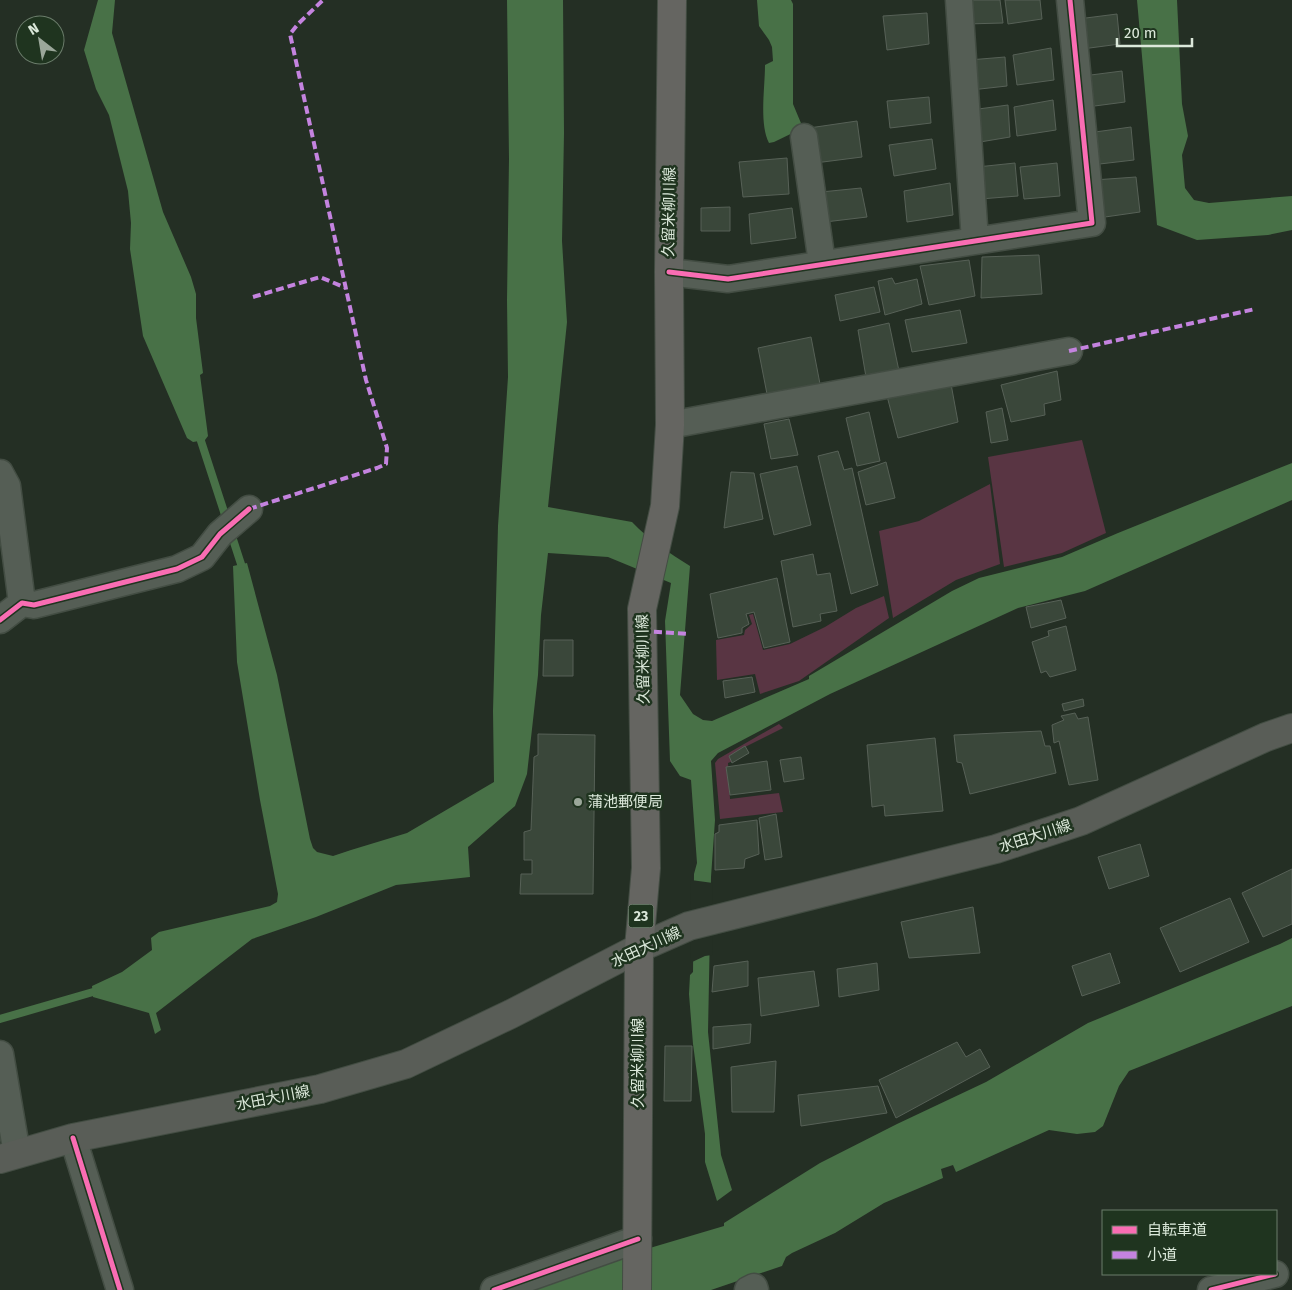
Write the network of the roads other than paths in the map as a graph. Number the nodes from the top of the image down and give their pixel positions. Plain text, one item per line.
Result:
1 (672, 0) edge
2 (959, 0) edge
3 (1070, 0) edge
4 (804, 137) dead end
5 (975, 241) junction
6 (822, 263) junction
7 (669, 272) junction
8 (1069, 351) dead end
9 (670, 425) junction
10 (0, 473) edge
11 (249, 509) dead end
12 (22, 603) junction
13 (0, 620) edge
14 (1292, 728) edge
15 (638, 948) junction
16 (0, 1054) edge
17 (73, 1138) junction
18 (8, 1156) edge
19 (638, 1243) junction
20 (1292, 1270) edge
21 (1277, 1274) edge
22 (1272, 1275) edge
23 (120, 1290) edge
24 (494, 1290) edge
25 (637, 1290) edge
26 (748, 1290) edge
27 (755, 1290) edge
28 (1211, 1290) edge

1 - 7 main road, 久留米柳川線 / 23
2 - 5 street
3 - 5 street
4 - 6 street
5 - 6 street
6 - 7 street
7 - 9 main road, 久留米柳川線 / 23
8 - 9 street
9 - 15 main road, 久留米柳川線 / 23
10 - 12 street
11 - 12 street
12 - 13 street
14 - 15 main road, 水田大川線
15 - 17 main road, 水田大川線
15 - 19 main road, 久留米柳川線 / 23
16 - 18 street
17 - 18 main road, 水田大川線
17 - 23 street
19 - 24 street
19 - 25 main road, 久留米柳川線 / 23
20 - 21 street
22 - 28 street
26 - 27 street

